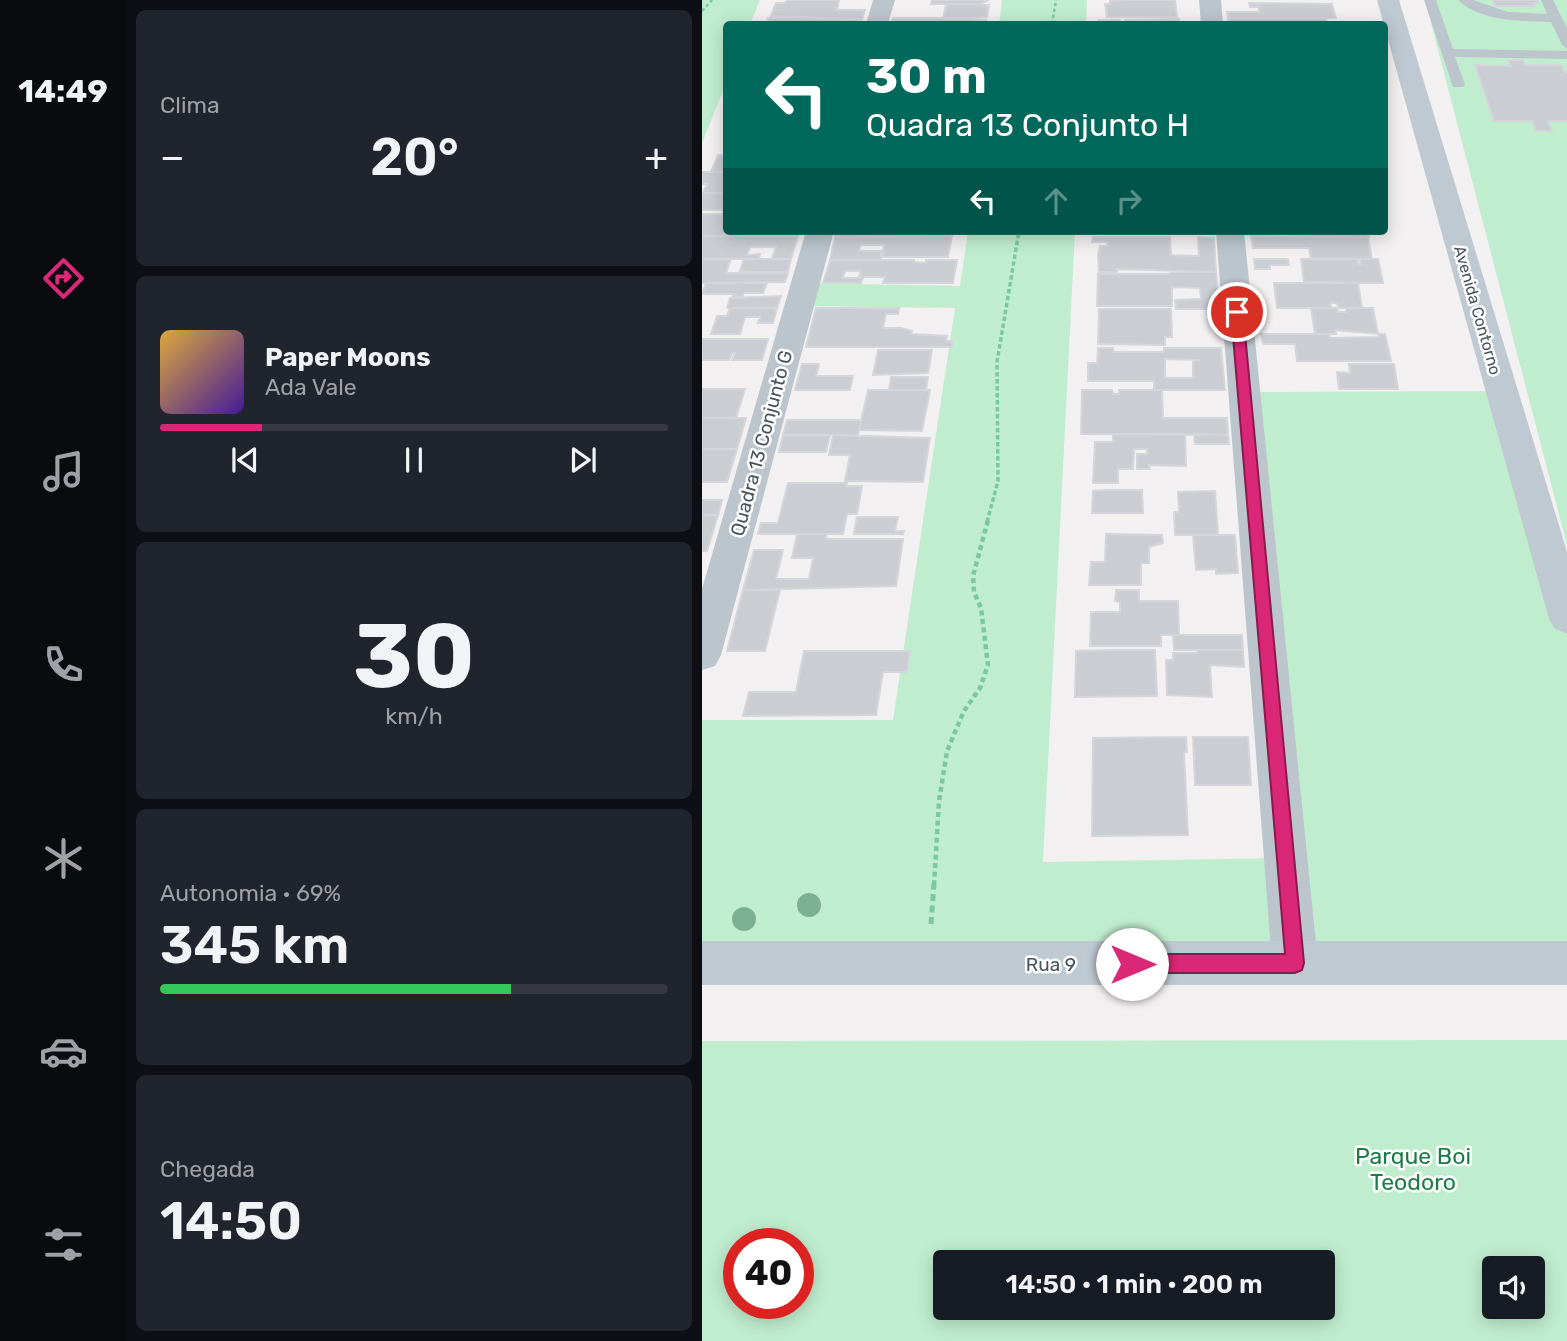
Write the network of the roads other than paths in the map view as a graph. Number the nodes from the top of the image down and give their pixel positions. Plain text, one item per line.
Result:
1 (884, 0) edge
2 (1210, 0) edge
3 (1388, 0) edge
4 (1430, 0) edge
5 (1464, 0) edge
6 (1547, 0) edge
7 (1555, 18) junction
8 (878, 21) edge
9 (1212, 21) edge
10 (1567, 45) edge
11 (1448, 53) junction
12 (1567, 55) edge
13 (1458, 83) dead end
14 (819, 235) edge
15 (1230, 235) edge
16 (1567, 619) edge
17 (702, 655) edge
18 (702, 963) edge
19 (1295, 963) junction
20 (1567, 963) edge

1 - 8 street
2 - 9 street
3 - 16 street, Avenida Contorno
4 - 11 lane
5 - 7 lane
6 - 7 lane
7 - 10 lane
11 - 12 lane
11 - 13 lane
14 - 17 street, Quadra 13 Conjunto G
15 - 19 street
18 - 19 street, Rua 9
19 - 20 street, Rua 9

